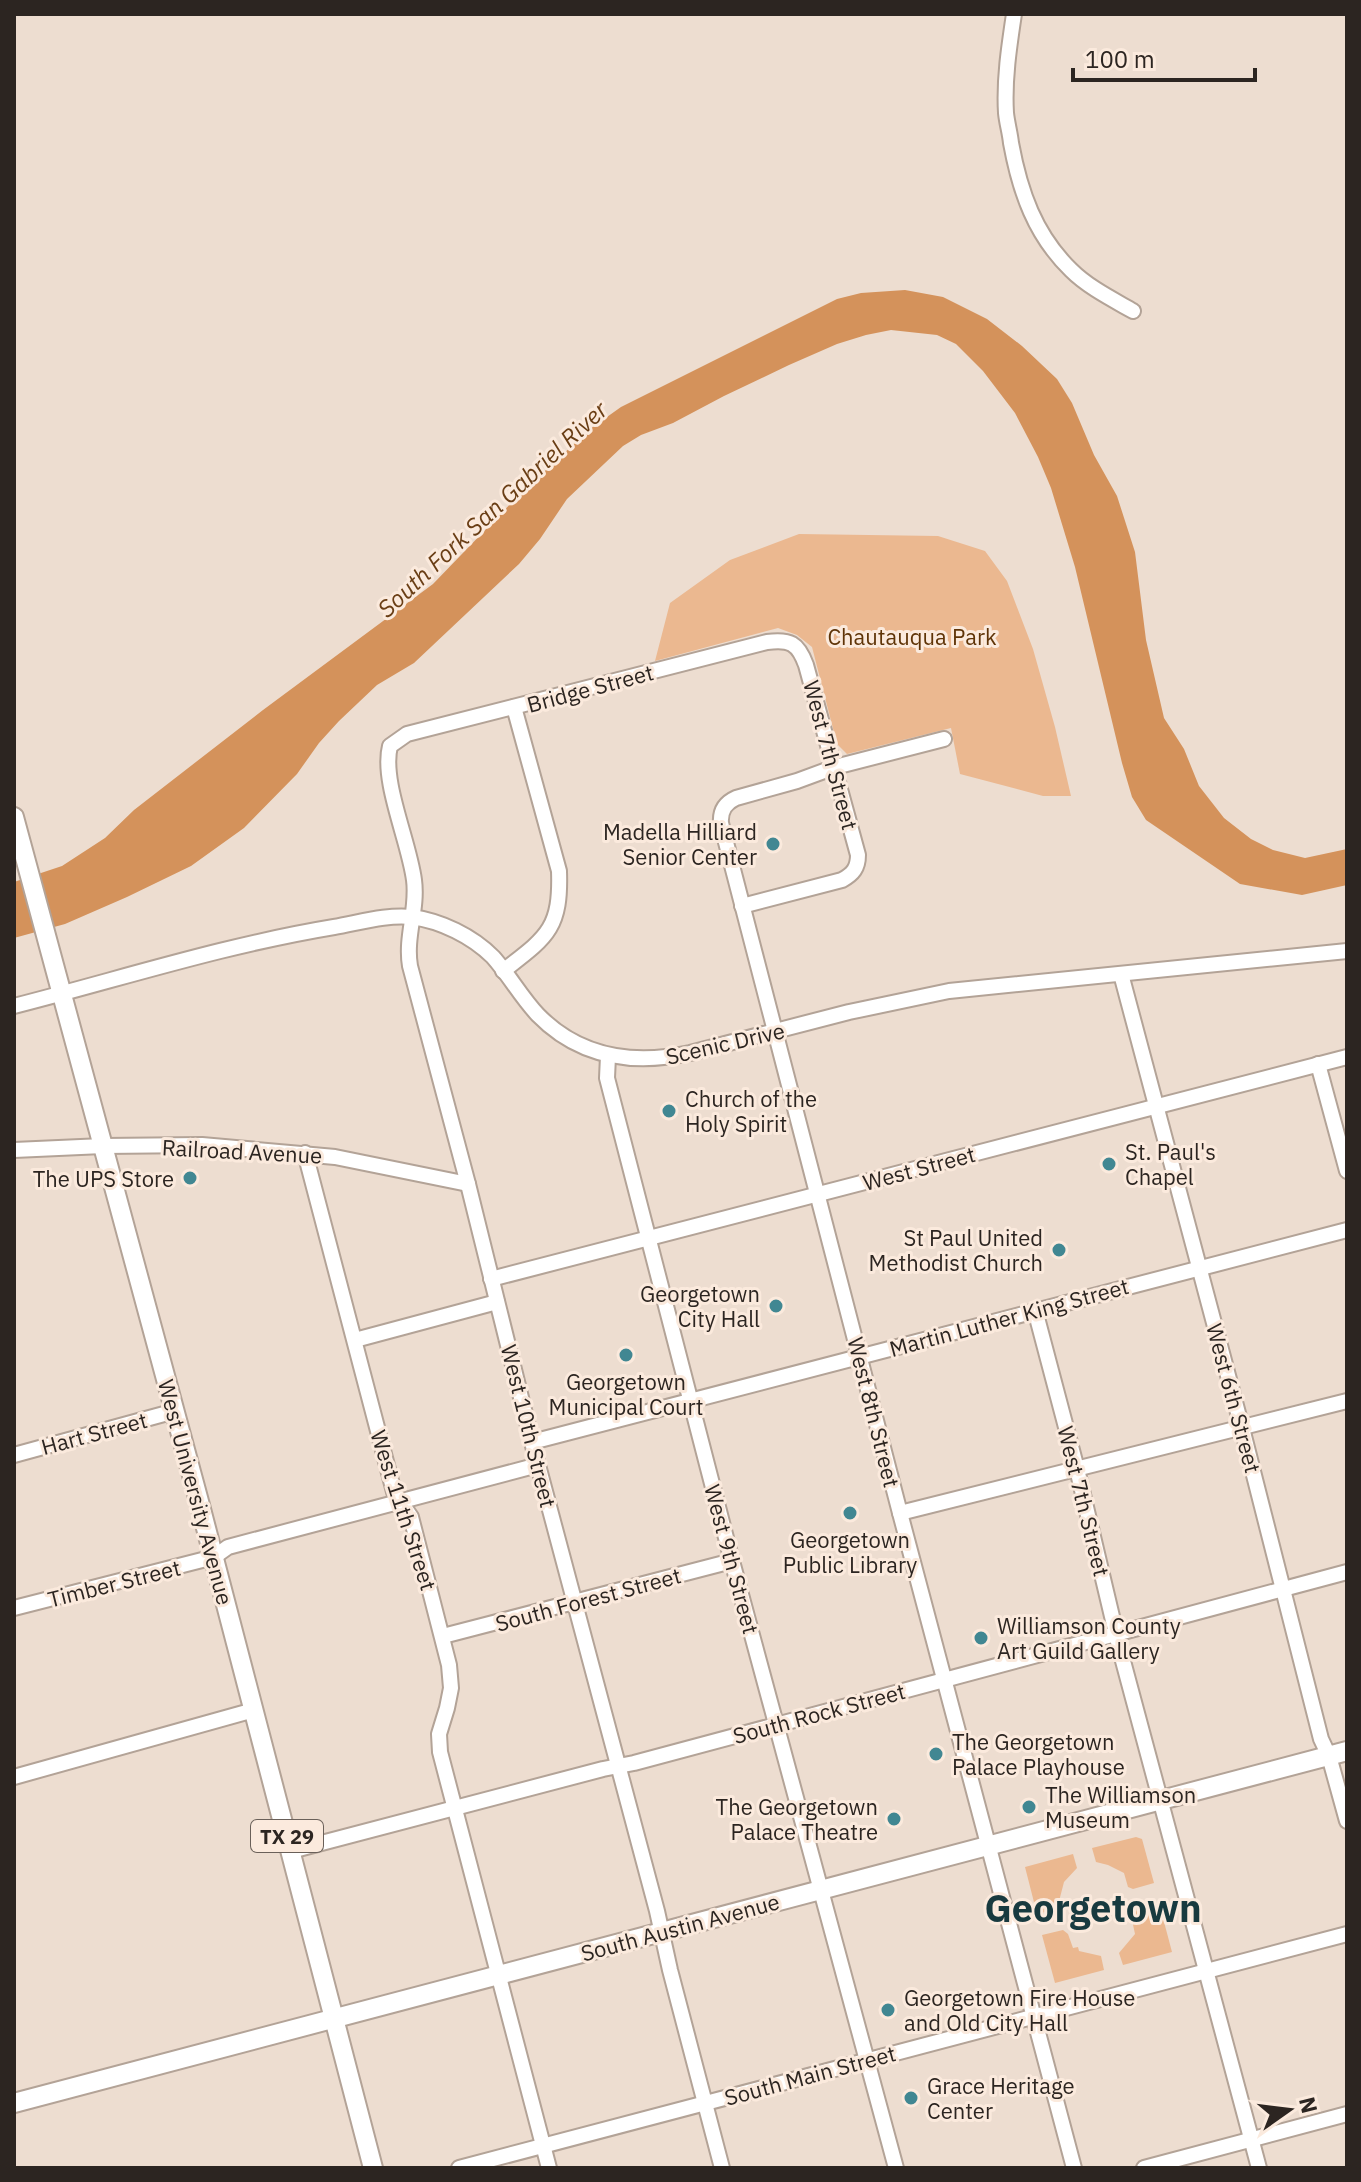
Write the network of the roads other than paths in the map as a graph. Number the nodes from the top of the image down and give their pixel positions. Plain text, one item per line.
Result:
1 (1014, 14) edge
2 (1133, 311) dead end
3 (793, 643) joint
4 (514, 707) junction
5 (944, 739) dead end
6 (390, 746) joint
7 (835, 767) junction
8 (14, 817) edge
9 (742, 906) junction
10 (411, 917) junction
11 (1347, 951) edge
12 (503, 971) junction
13 (1121, 974) junction
14 (61, 994) junction
15 (14, 1006) edge
16 (775, 1032) junction
17 (608, 1056) junction
18 (1347, 1057) edge
19 (1318, 1064) junction
20 (1156, 1106) junction
21 (103, 1146) junction
22 (14, 1150) edge
23 (305, 1153) junction
24 (1347, 1171) edge
25 (468, 1184) junction
26 (818, 1194) junction
27 (1347, 1230) edge
28 (648, 1238) junction
29 (1200, 1268) junction
30 (491, 1279) junction
31 (497, 1302) junction
32 (1035, 1310) junction
33 (355, 1340) junction
34 (860, 1356) junction
35 (690, 1399) junction
36 (1347, 1401) edge
37 (175, 1411) junction
38 (1242, 1428) junction
39 (532, 1442) junction
40 (14, 1455) edge
41 (538, 1465) junction
42 (1077, 1469) junction
43 (400, 1502) junction
44 (900, 1513) junction
45 (214, 1557) junction
46 (732, 1561) junction
47 (1347, 1572) edge
48 (1283, 1589) junction
49 (575, 1602) junction
50 (14, 1608) edge
51 (1116, 1634) junction
52 (443, 1636) junction
53 (944, 1680) junction
54 (254, 1710) junction
55 (777, 1724) junction
56 (1338, 1754) edge
57 (618, 1765) junction
58 (14, 1777) edge
59 (1160, 1801) junction
60 (454, 1807) junction
61 (1347, 1821) edge
62 (990, 1846) junction
63 (291, 1851) junction
64 (822, 1890) junction
65 (661, 1932) junction
66 (1347, 1934) edge
67 (1206, 1971) junction
68 (498, 1975) junction
69 (1034, 2016) junction
70 (335, 2019) junction
71 (868, 2060) junction
72 (14, 2103) edge
73 (704, 2103) junction
74 (1347, 2114) edge
75 (1252, 2140) junction
76 (543, 2146) junction
77 (373, 2168) edge
78 (459, 2168) edge
79 (549, 2168) edge
80 (722, 2168) edge
81 (896, 2168) edge
82 (1074, 2168) edge
83 (1144, 2168) edge
84 (1259, 2168) edge

1 - 2 street
3 - 4 street, Bridge Street
3 - 7 street, West 7th Street
4 - 6 street, Bridge Street
4 - 12 street
5 - 7 street
6 - 10 street, West 10th Street
7 - 9 street, West 8th Street
7 - 9 street, West 7th Street
8 - 14 main road, West University Avenue / TX 29
9 - 16 street, West 8th Street
10 - 12 street, Scenic Drive
10 - 14 street, Scenic Drive
10 - 25 street, West 10th Street
11 - 13 street, Scenic Drive
12 - 17 street, Scenic Drive
13 - 16 street, Scenic Drive
13 - 20 street, West 6th Street
14 - 15 street, Scenic Drive
14 - 21 main road, West University Avenue / TX 29
16 - 17 street, Scenic Drive
16 - 26 street, West 8th Street
17 - 28 street, West 9th Street
18 - 19 street, West Street
19 - 20 street, West Street
19 - 24 street
20 - 26 street, West Street
20 - 29 street, West 6th Street
21 - 22 street, Railroad Avenue
21 - 23 street, Railroad Avenue
21 - 37 main road, West University Avenue / TX 29
23 - 25 street, Railroad Avenue
23 - 33 street, West 11th Street
25 - 30 street, West 10th Street
26 - 28 street, West Street
26 - 34 street, West 8th Street
27 - 29 street, Martin Luther King Street
28 - 30 street, West Street
28 - 35 street, West 9th Street
29 - 32 street, Martin Luther King Street
29 - 38 street, West 6th Street
30 - 31 street, West 10th Street
31 - 33 street
31 - 39 street, West 10th Street
32 - 34 street, Martin Luther King Street
32 - 42 street, West 7th Street
33 - 43 street, West 11th Street
34 - 35 street, Martin Luther King Street
34 - 44 street, West 8th Street
35 - 39 street, Martin Luther King Street
35 - 46 street, West 9th Street
36 - 38 street
37 - 40 street, Hart Street
37 - 45 main road, West University Avenue / TX 29
38 - 42 street
38 - 48 street, West 6th Street
39 - 41 street, West 10th Street
41 - 43 street
41 - 49 street, West 10th Street
42 - 44 street
42 - 51 street, West 7th Street
43 - 45 street
43 - 52 street, West 11th Street
44 - 53 street, West 8th Street
45 - 50 street, Timber Street
45 - 54 main road, West University Avenue / TX 29
46 - 49 street, South Forest Street
46 - 55 street, West 9th Street
47 - 48 street, South Rock Street
48 - 51 street, South Rock Street
48 - 56 street, West 6th Street
49 - 52 street, South Forest Street
49 - 57 street, West 10th Street
51 - 53 street, South Rock Street
51 - 59 street, West 7th Street
52 - 60 street, West 11th Street
53 - 55 street, South Rock Street
53 - 62 street, West 8th Street
54 - 58 street
54 - 63 main road, West University Avenue / TX 29
55 - 57 street, South Rock Street
55 - 64 street, West 9th Street
56 - 59 main road, South Austin Avenue
56 - 61 street, West 6th Street
57 - 60 street, South Rock Street
57 - 65 street, West 10th Street
59 - 62 main road, South Austin Avenue
59 - 67 street, West 7th Street
60 - 63 street, South Rock Street
60 - 68 street, West 11th Street
62 - 64 main road, South Austin Avenue
62 - 69 street, West 8th Street
63 - 70 main road, West University Avenue / TX 29
64 - 65 main road, South Austin Avenue
64 - 71 street, West 9th Street
65 - 68 main road, South Austin Avenue
65 - 73 street, West 10th Street
66 - 67 street, South Main Street
67 - 69 street, South Main Street
67 - 75 street, West 7th Street
68 - 70 main road, South Austin Avenue
68 - 76 street, West 11th Street
69 - 71 street, South Main Street
69 - 82 street, West 8th Street
70 - 72 main road, South Austin Avenue
70 - 77 main road, West University Avenue / TX 29
71 - 73 street, South Main Street
71 - 81 street, West 9th Street
73 - 76 street, South Main Street
73 - 80 street, West 10th Street
74 - 75 street
75 - 83 street
75 - 84 street, West 7th Street
76 - 78 street, South Main Street
76 - 79 street, West 11th Street

